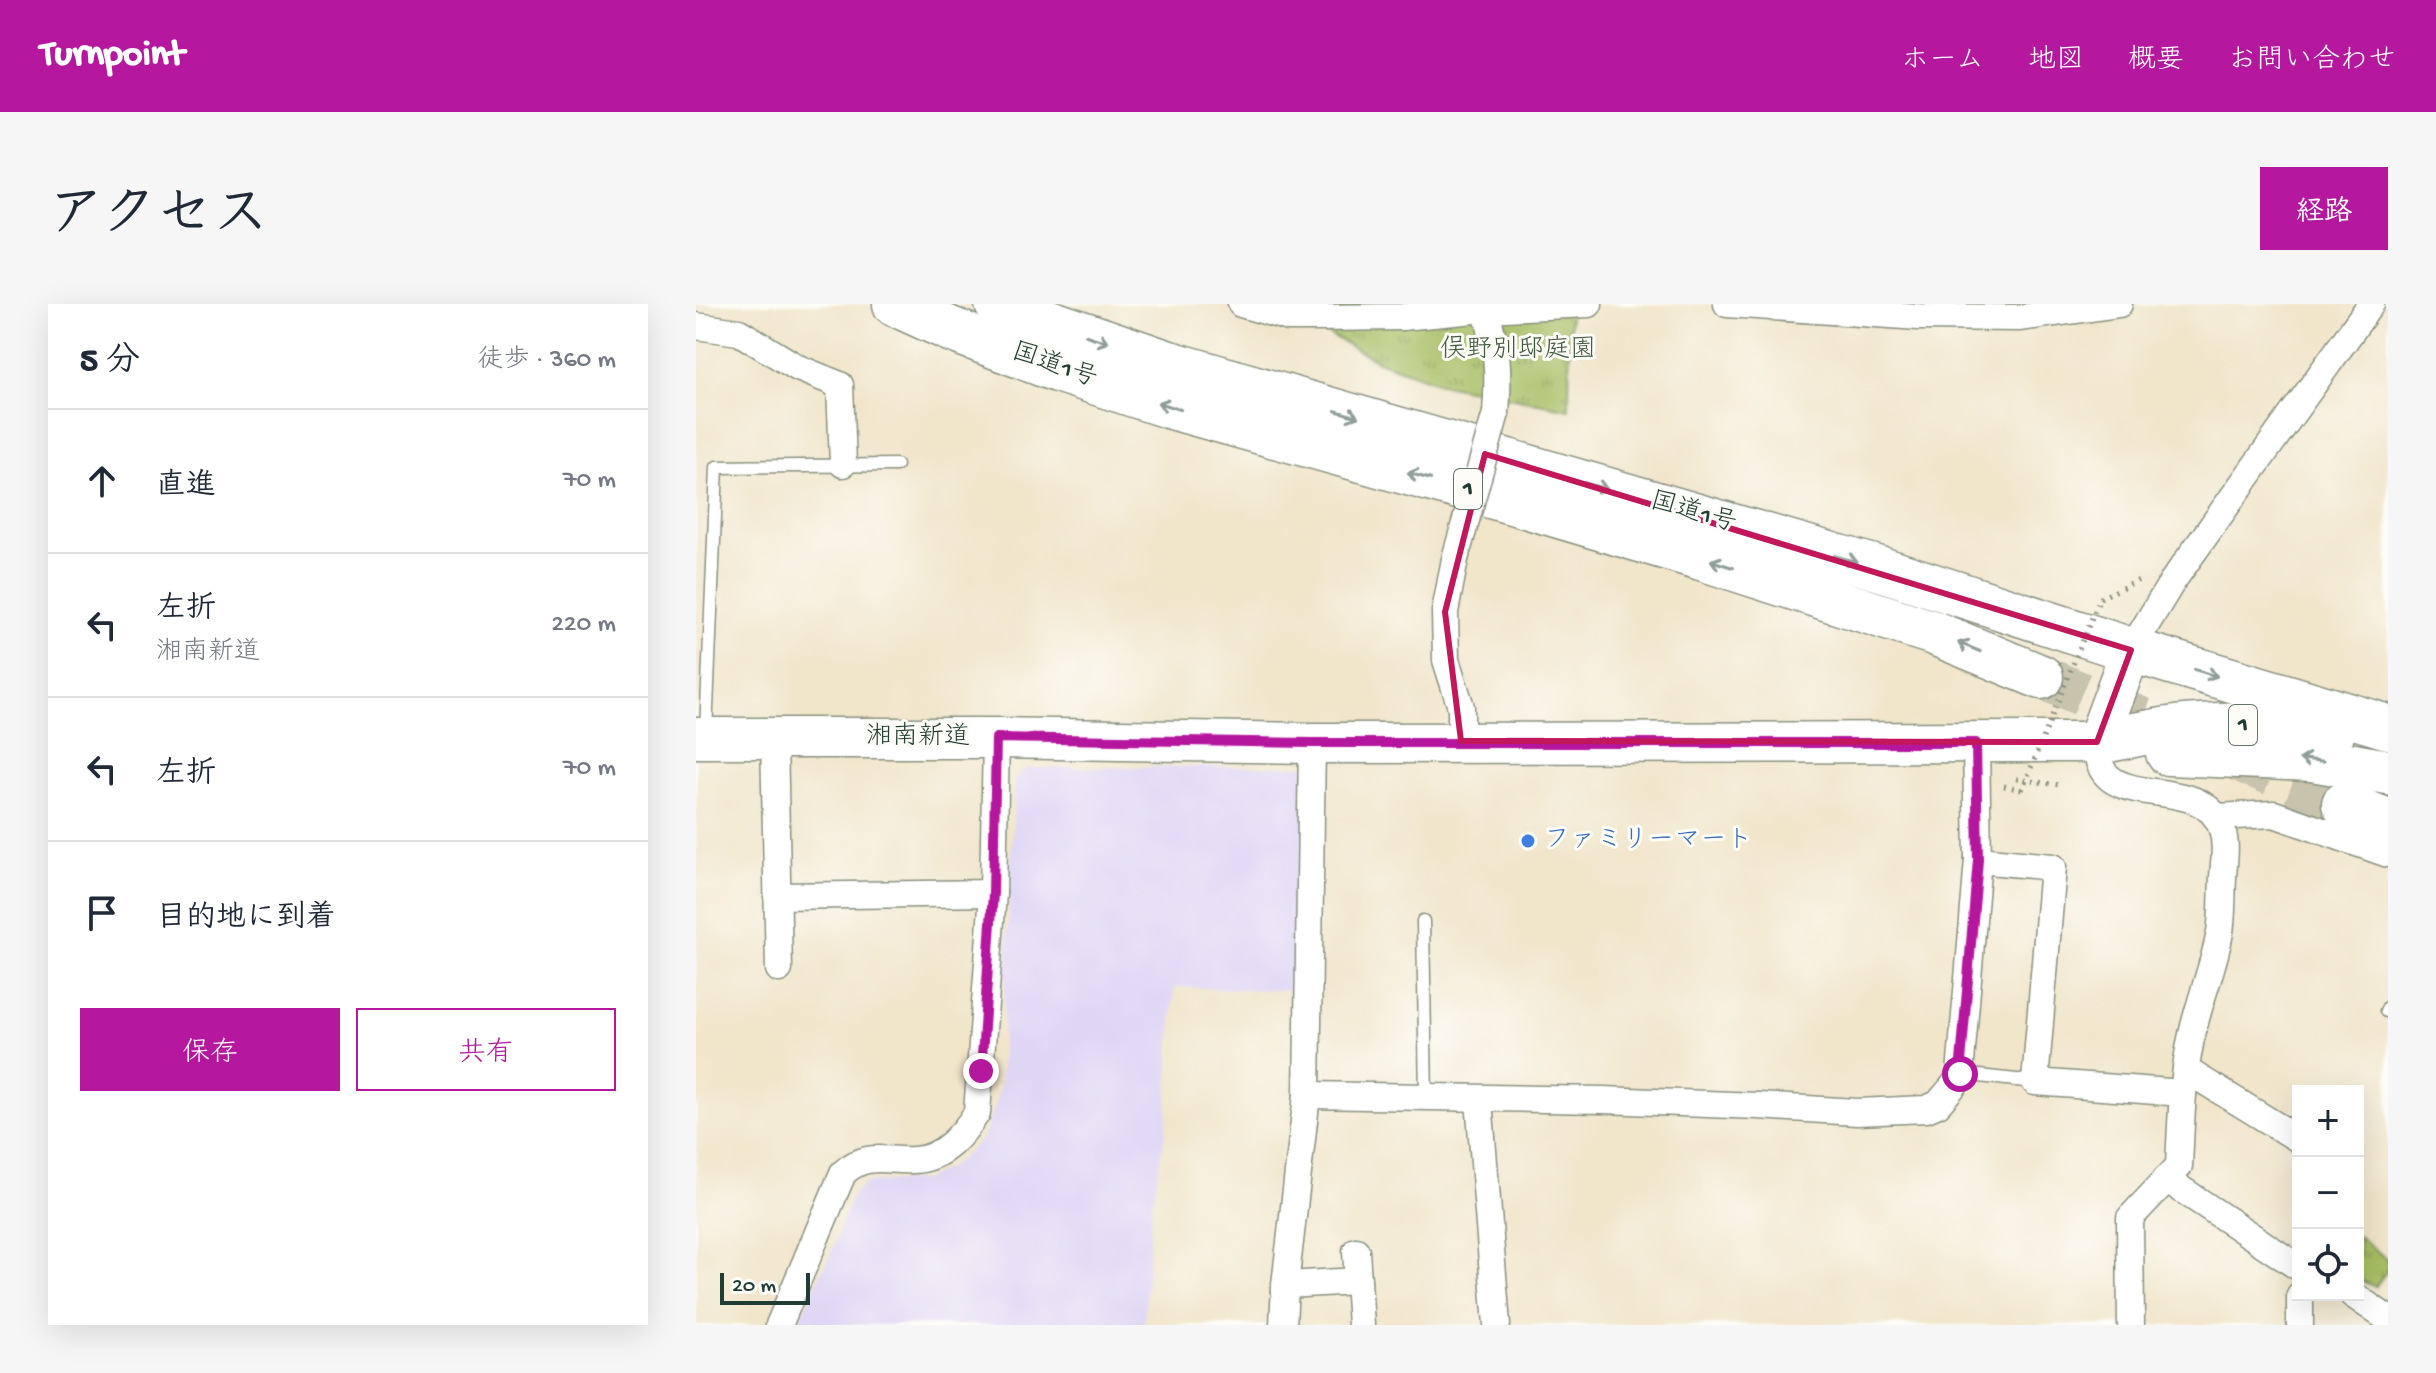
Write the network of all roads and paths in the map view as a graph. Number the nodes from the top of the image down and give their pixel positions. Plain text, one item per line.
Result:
1 (895, 304) edge
2 (997, 304) edge
3 (1241, 304) edge
4 (1589, 304) edge
5 (1727, 304) edge
6 (2119, 304) edge
7 (2371, 304) edge
8 (1502, 307) edge
9 (696, 326) edge
10 (843, 464) junction
11 (896, 465) dead end
12 (2141, 579) dead end
13 (2131, 650) junction
14 (2041, 677) tunnel mouth
15 (2388, 727) edge
16 (701, 738) edge
17 (996, 738) junction
18 (774, 739) junction
19 (1461, 741) junction
20 (2097, 742) junction
21 (1312, 743) junction
22 (1976, 743) junction
23 (2388, 743) edge
24 (2388, 772) edge
25 (2008, 778) dead end
26 (1991, 783) dead end
27 (2059, 785) dead end
28 (2344, 804) tunnel mouth
29 (2217, 817) junction
30 (2388, 821) edge
31 (2388, 854) edge
32 (1978, 860) junction
33 (993, 893) junction
34 (777, 896) junction
35 (1423, 921) dead end
36 (779, 969) dead end
37 (1960, 1074) junction
38 (2035, 1082) junction
39 (2185, 1082) junction
40 (1307, 1095) junction
41 (1426, 1098) junction
42 (1479, 1100) junction
43 (2292, 1136) edge
44 (2166, 1179) junction
45 (1356, 1251) dead end
46 (2292, 1263) edge
47 (1358, 1281) junction
48 (1285, 1285) junction
49 (2300, 1301) edge
50 (2362, 1301) edge
51 (2388, 1319) edge
52 (779, 1325) edge
53 (1283, 1325) edge
54 (1361, 1325) edge
55 (1497, 1325) edge
56 (2131, 1325) edge
57 (2300, 1325) edge

14 -> 1 highway, 国道1号 / 1
2 -> 13 highway, 国道1号 / 1
3 - 8 street
4 - 8 street
5 - 6 street
7 - 13 street
8 - 19 street, bridge
9 - 10 street
10 - 11 lane
10 - 16 lane
12 - 26 path, bridge
13 -> 15 highway, 国道1号 / 1
13 - 20 main road
16 - 18 main road, 湘南新道
17 - 18 main road, 湘南新道
17 - 21 main road, 湘南新道
17 - 33 street
18 - 34 street
19 - 21 main road, 湘南新道
19 - 22 main road, 湘南新道
20 - 22 main road, 湘南新道
20 - 23 highway, 1
24 -> 20 highway, 1
20 - 29 street
21 - 40 street
22 - 32 street
25 - 27 path
28 - 30 highway
29 - 31 street
29 - 39 street
32 - 37 street
32 - 38 street
33 - 34 street
33 - 52 street
34 - 36 street
35 - 41 lane
37 - 38 lane
37 - 42 street
38 - 39 street
39 - 43 street
39 - 44 street
40 - 41 street
40 - 48 street
41 - 42 street
42 - 55 street
44 - 46 street
44 - 56 street
45 - 47 street
47 - 48 street
47 - 54 street
48 - 53 street
49 - 57 street
50 - 51 street

